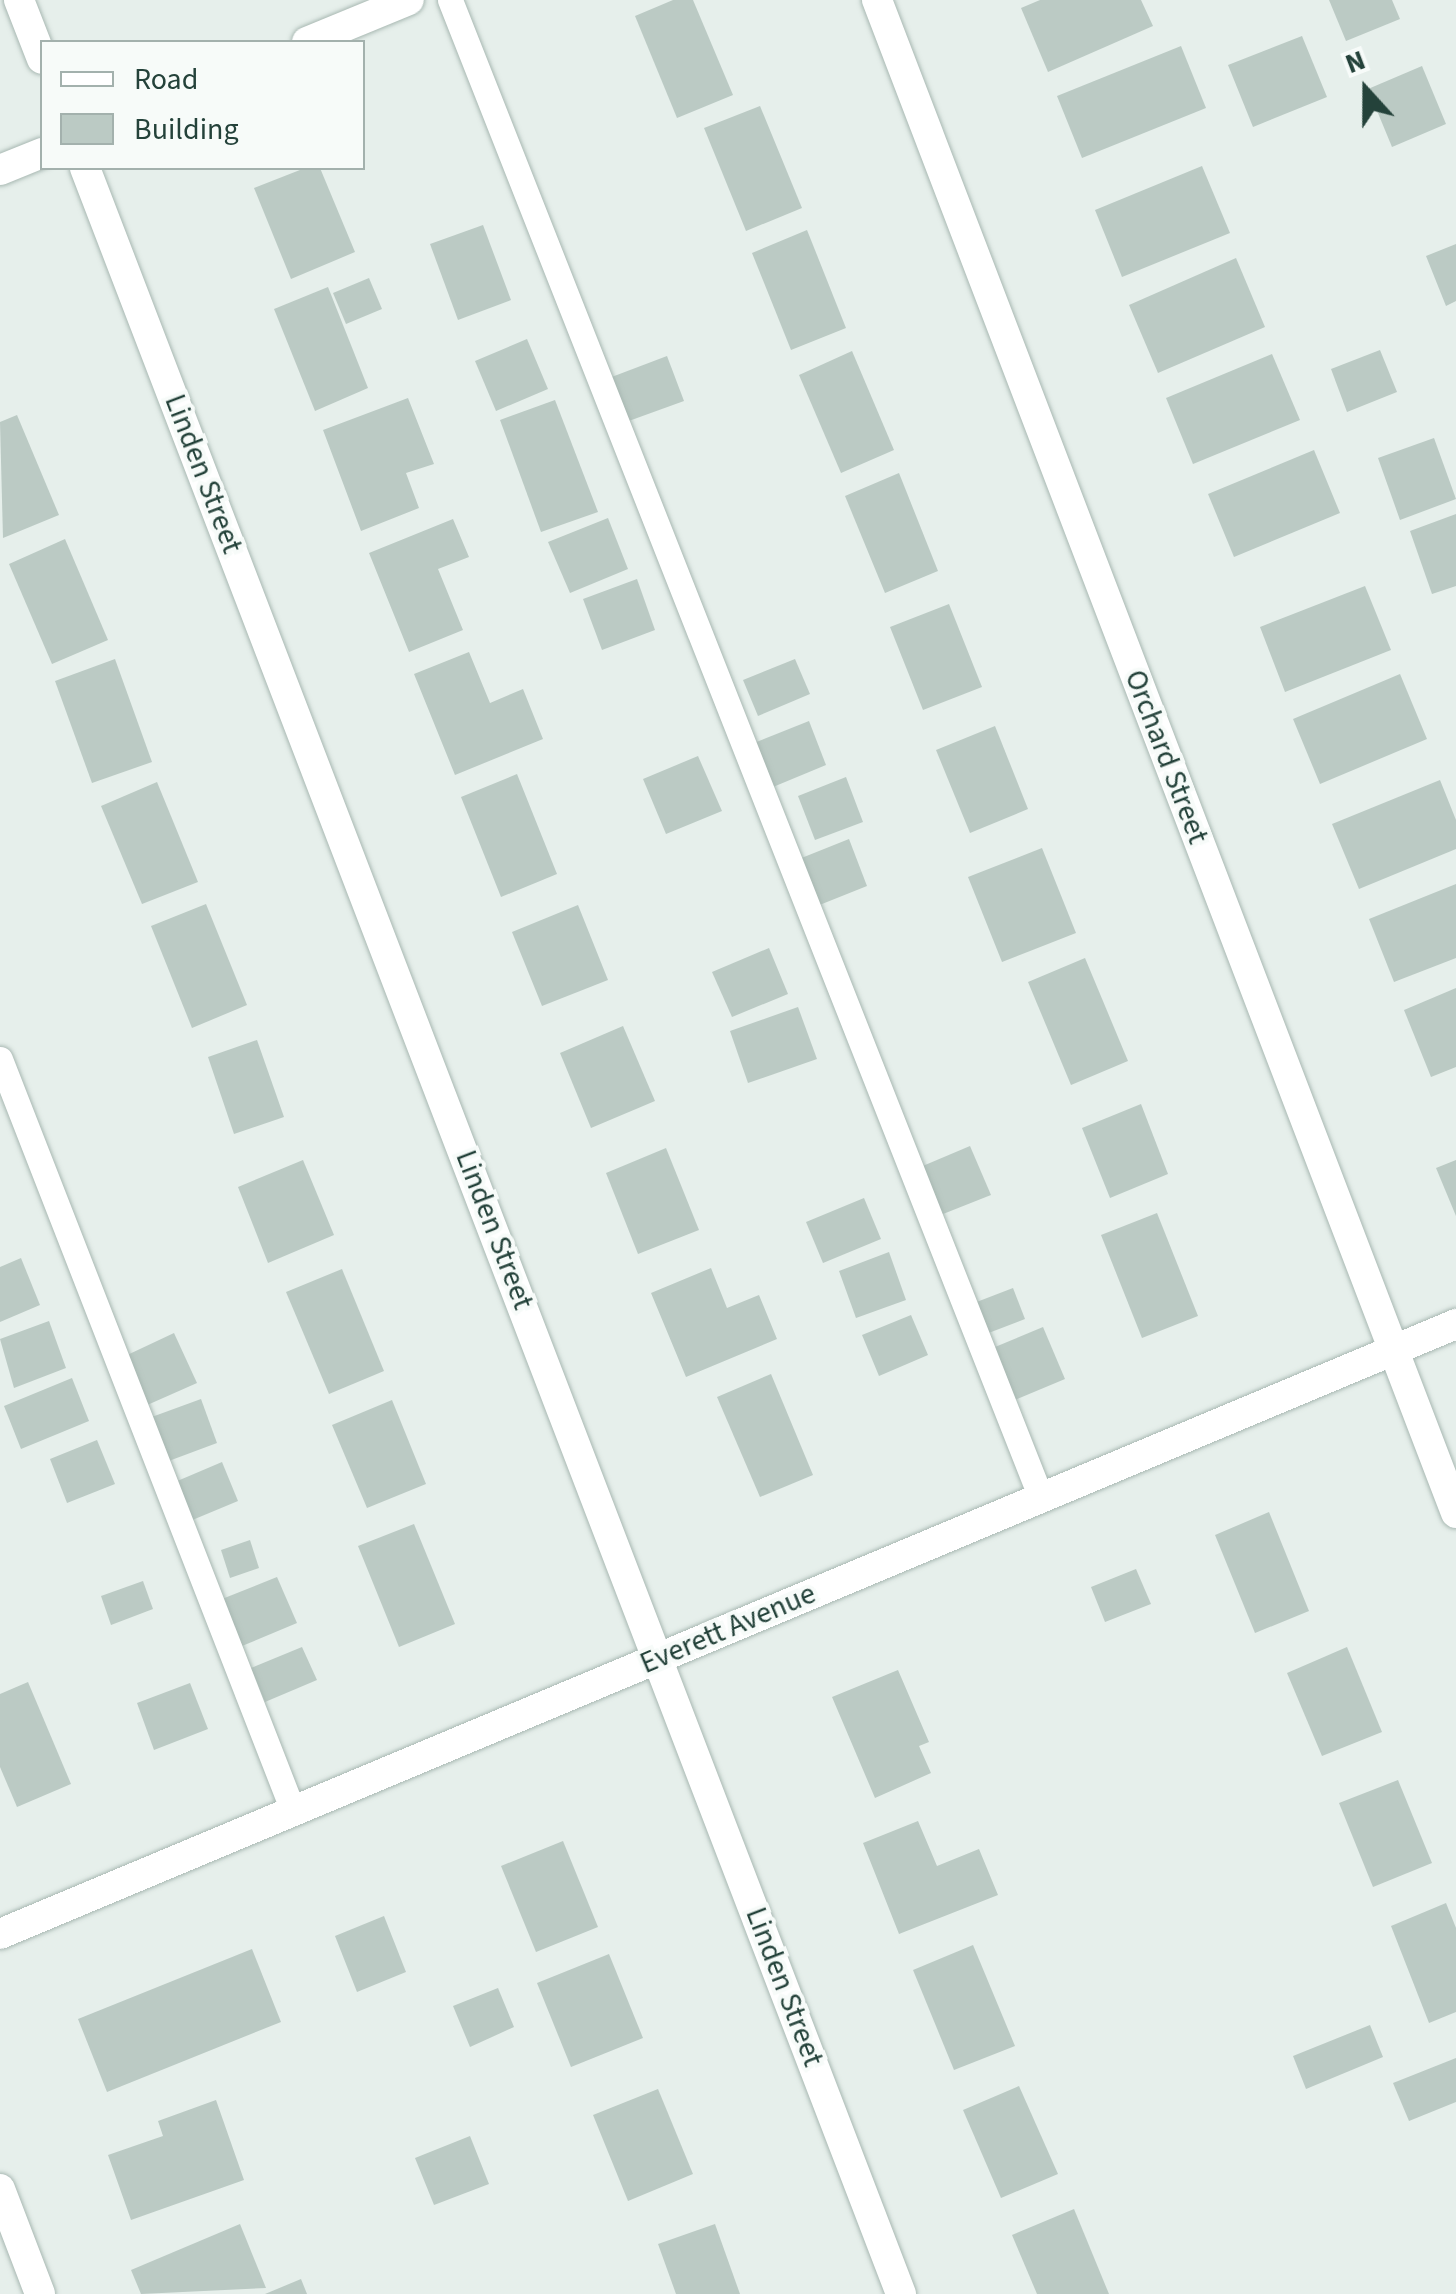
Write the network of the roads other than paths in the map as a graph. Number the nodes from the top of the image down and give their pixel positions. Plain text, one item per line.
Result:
1 (19, 0) edge
2 (409, 0) edge
3 (450, 0) edge
4 (876, 0) edge
5 (312, 40) edge
6 (40, 55) edge
7 (40, 154) edge
8 (0, 170) edge
9 (86, 170) edge
10 (0, 1059) edge
11 (1456, 1324) edge
12 (1394, 1350) junction
13 (1041, 1498) junction
14 (1456, 1513) edge
15 (659, 1658) junction
16 (293, 1812) junction
17 (0, 1934) edge
18 (0, 2190) edge
19 (40, 2294) edge
20 (901, 2294) edge

1 - 6 street
2 - 5 street
3 - 13 lane
4 - 12 street, Orchard Street
7 - 8 street
9 - 15 street, Linden Street
10 - 16 lane
11 - 12 street, Everett Avenue
12 - 13 street, Everett Avenue
12 - 14 street, Orchard Street
13 - 15 street, Everett Avenue
15 - 16 street, Everett Avenue
15 - 20 street, Linden Street
16 - 17 street, Everett Avenue
18 - 19 street

